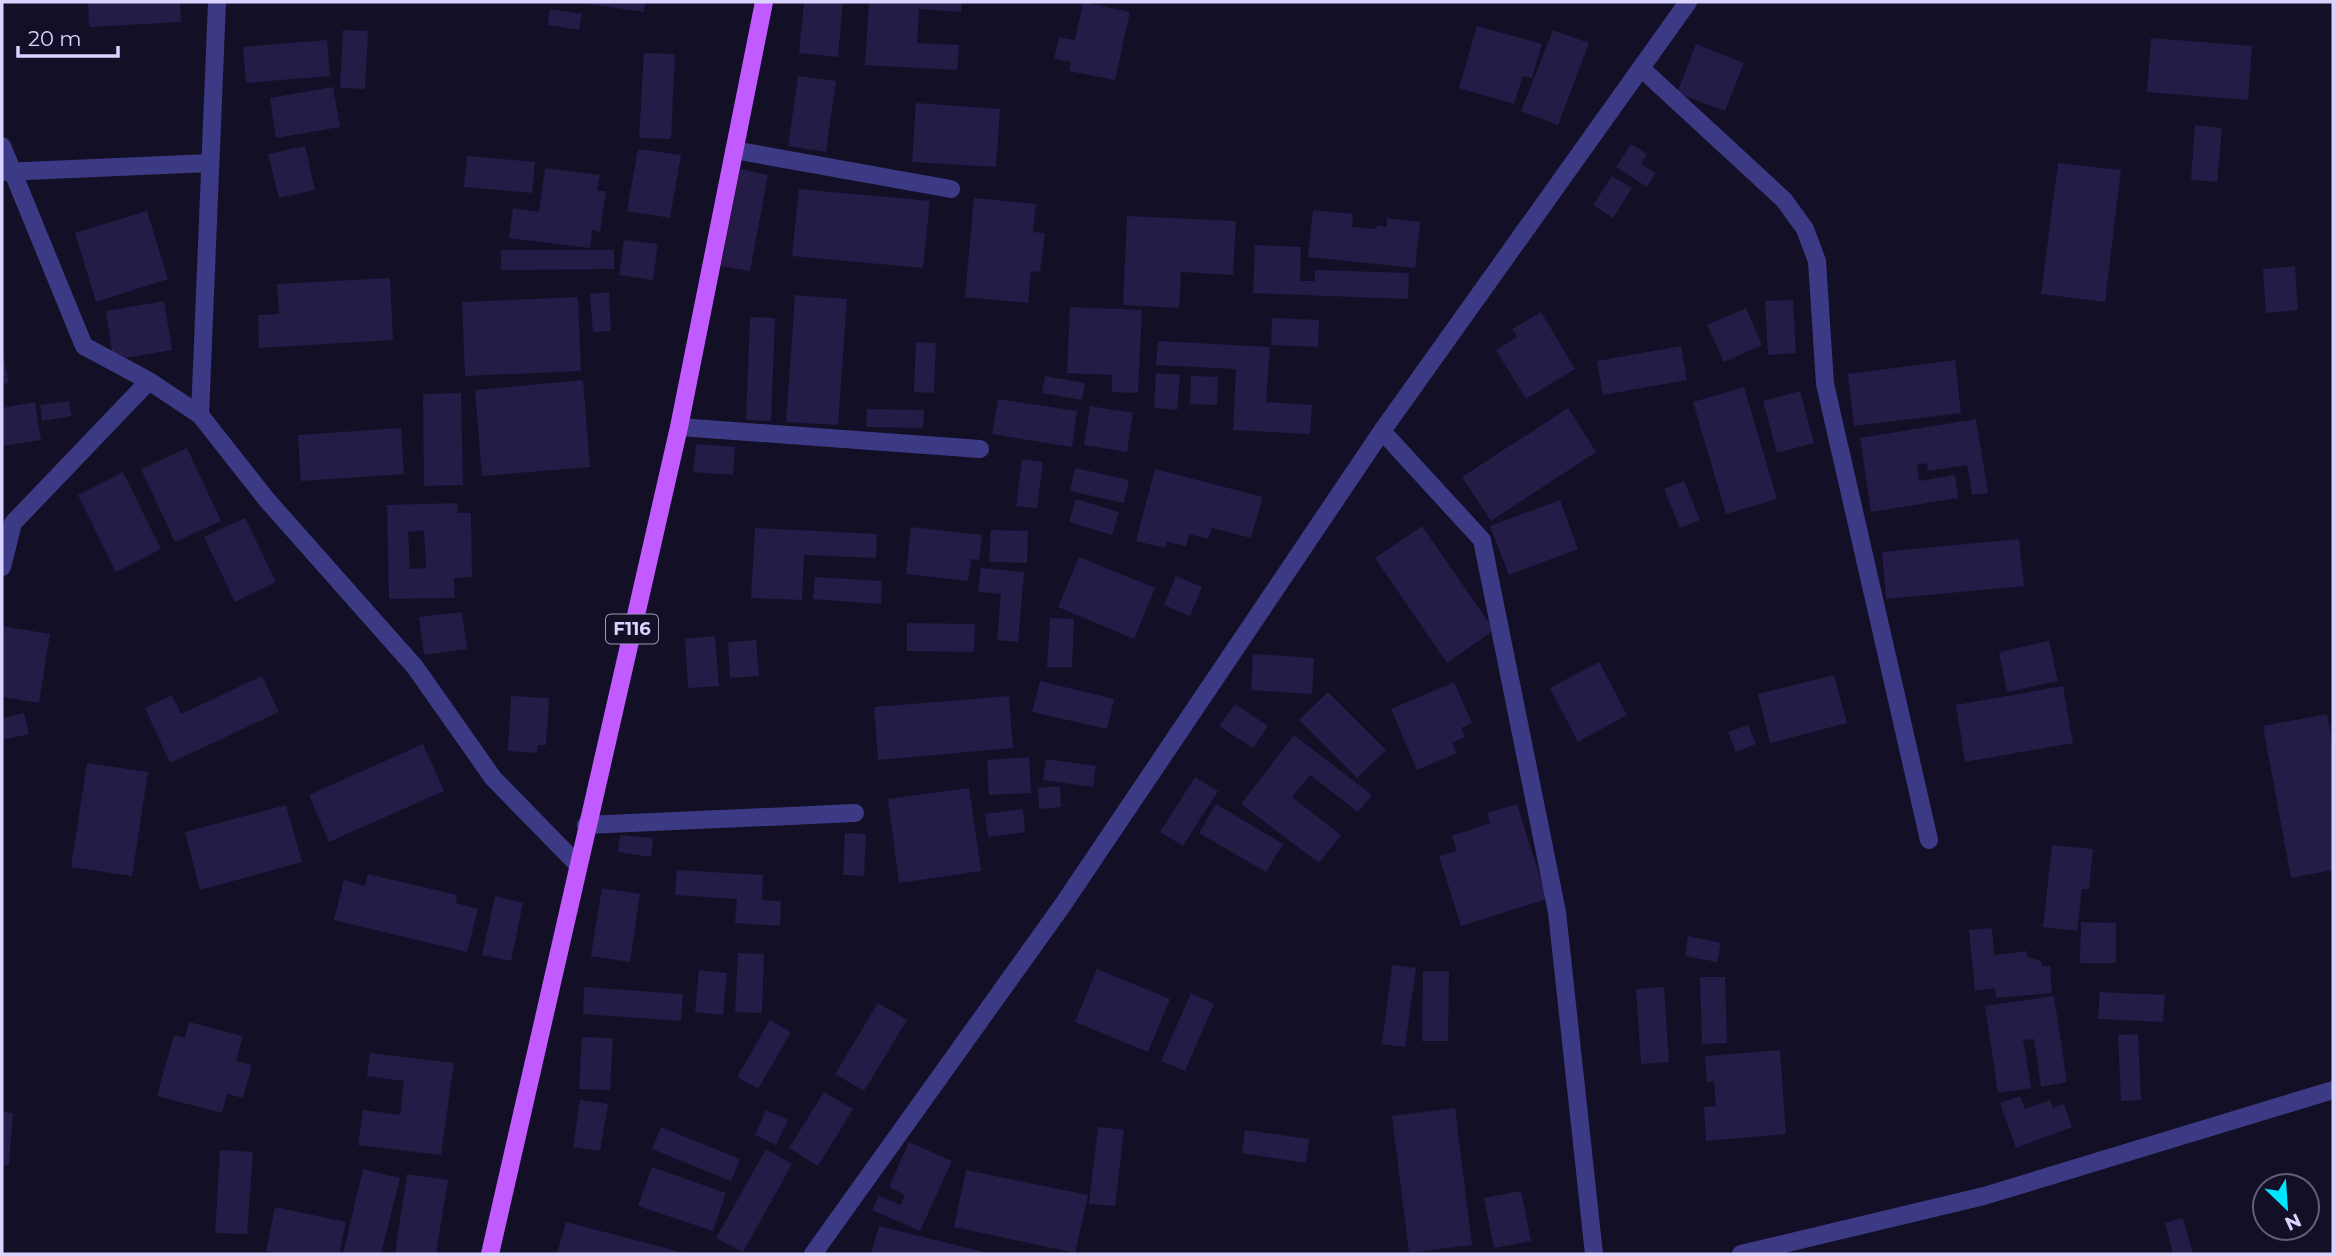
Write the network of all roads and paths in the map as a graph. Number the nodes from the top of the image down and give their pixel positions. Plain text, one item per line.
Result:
1 (217, 2) edge
2 (764, 2) edge
3 (1688, 2) edge
4 (1641, 68) junction
5 (2, 146) edge
6 (734, 150) junction
7 (210, 163) junction
8 (6, 171) edge
9 (951, 189) dead end
10 (149, 382) junction
11 (200, 415) junction
12 (679, 427) junction
13 (1382, 431) junction
14 (980, 449) dead end
15 (2, 567) edge
16 (855, 813) dead end
17 (586, 825) junction
18 (1929, 841) dead end
19 (577, 864) junction
20 (2333, 1090) edge
21 (490, 1254) edge
22 (813, 1254) edge
23 (1594, 1254) edge
24 (1741, 1254) edge

1 - 7 street
2 - 6 main road, F116
3 - 4 street
4 - 13 street
4 - 18 street
5 - 8 street
6 - 9 street
6 - 12 main road, F116
7 - 8 street
7 - 11 street
8 - 10 street
10 - 11 street
10 - 15 street
11 - 19 street
12 - 14 street
12 - 17 main road, F116
13 - 22 street
13 - 23 street
16 - 17 street
17 - 19 main road, F116
19 - 21 main road, F116
20 - 24 street

